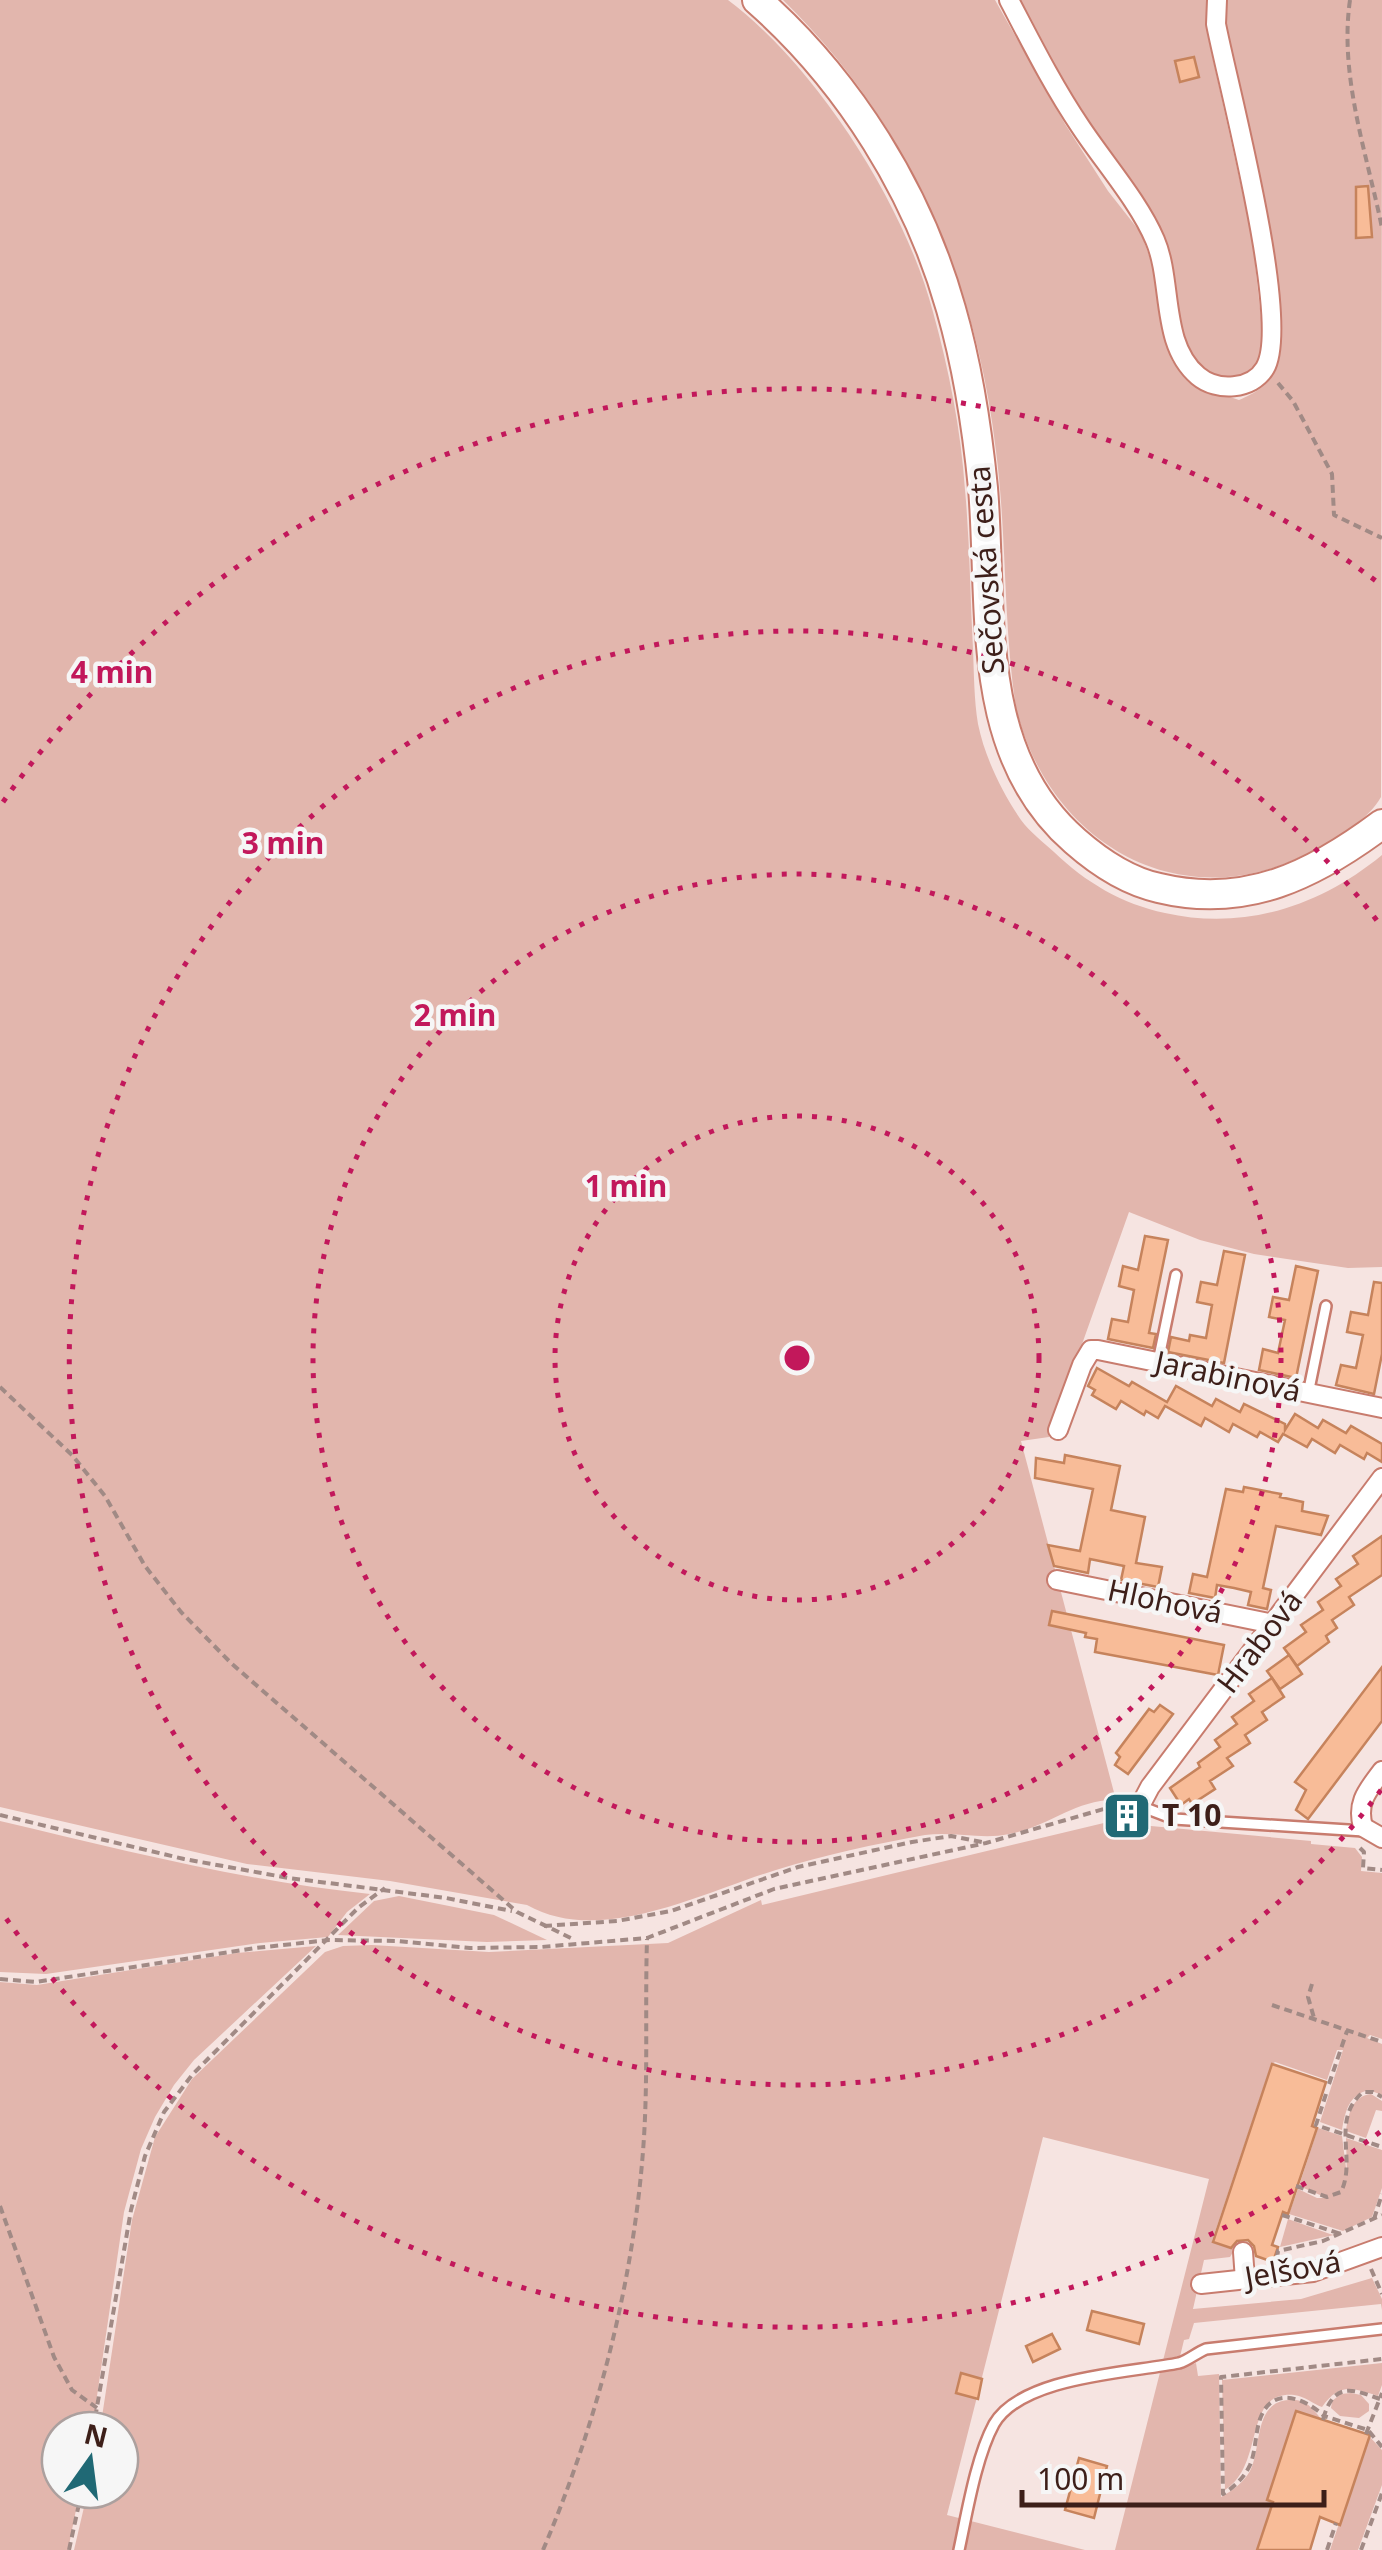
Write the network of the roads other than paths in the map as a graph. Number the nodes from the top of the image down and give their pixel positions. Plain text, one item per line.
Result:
1 (757, 0) edge
2 (1009, 0) edge
3 (1217, 0) edge
4 (1382, 824) edge
5 (1176, 1274) dead end
6 (1326, 1306) dead end
7 (1158, 1362) junction
8 (1308, 1394) junction
9 (1382, 1408) edge
10 (1058, 1430) dead end
11 (1382, 1478) edge
12 (1057, 1580) dead end
13 (1274, 1624) junction
14 (1382, 1771) edge
15 (1140, 1806) joint
16 (1375, 1835) edge
17 (1382, 2247) edge
18 (1243, 2252) dead end
19 (1245, 2280) junction
20 (1201, 2284) dead end
21 (1382, 2329) edge
22 (959, 2550) edge

1 - 4 main road, Sečovská cesta
2 - 3 street
5 - 7 lane
6 - 8 lane
7 - 8 street, Jarabinová
7 - 10 street, Jarabinová
8 - 9 street, Jarabinová
11 - 13 street, Hrabová
12 - 13 street, Hlohová
13 - 15 street, Hrabová
14 - 16 street
15 - 16 lane
17 - 19 street, Jelšová
18 - 19 street
19 - 20 street, Jelšová
21 - 22 lane

